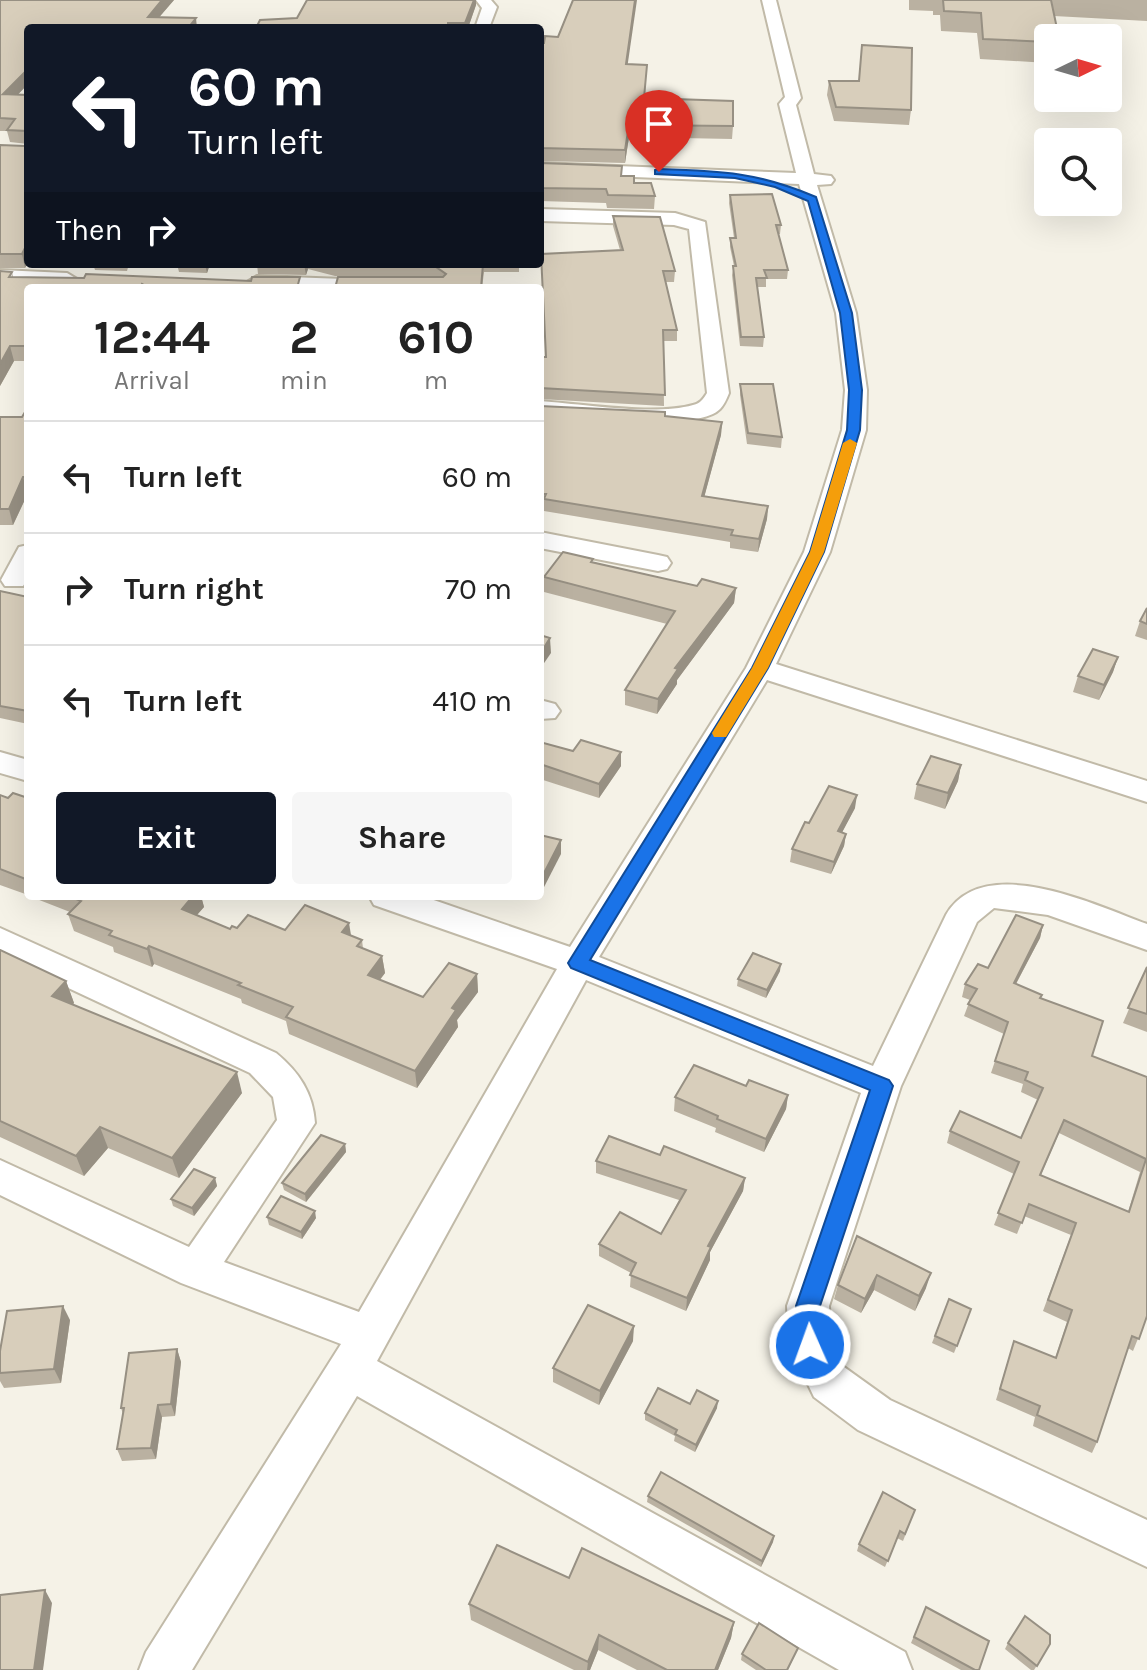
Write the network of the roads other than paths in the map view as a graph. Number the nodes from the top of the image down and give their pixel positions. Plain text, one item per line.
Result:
1 (483, 0) edge
2 (769, 0) edge
3 (484, 24) edge
4 (793, 98) junction
5 (544, 168) edge
6 (804, 169) junction
7 (735, 175) junction
8 (826, 196) junction
9 (544, 215) edge
10 (246, 268) edge
11 (61, 271) edge
12 (0, 276) edge
13 (88, 280) edge
14 (254, 284) edge
15 (544, 408) edge
16 (544, 541) edge
17 (24, 561) edge
18 (658, 563) dead end
19 (14, 580) edge
20 (760, 668) junction
21 (0, 762) edge
22 (24, 770) edge
23 (1147, 792) edge
24 (397, 900) edge
25 (1147, 937) edge
26 (0, 941) edge
27 (578, 963) junction
28 (882, 1086) junction
29 (0, 1177) edge
30 (196, 1270) junction
31 (360, 1352) junction
32 (1147, 1544) edge
33 (164, 1670) edge
34 (887, 1670) edge

1 - 3 street
2 - 4 street
4 - 6 street
4 - 8 street
5 - 7 street
6 - 7 street
6 - 8 street
7 - 8 street
8 - 20 street
9 - 15 street
10 - 14 street
11 - 12 street
11 - 13 street
16 - 18 street
17 - 19 street
20 - 23 street
20 - 27 street
21 - 22 street
24 - 27 street
25 - 28 street
26 - 30 street
27 - 28 street
27 - 31 street
28 - 32 street
29 - 30 street
30 - 31 street
31 - 33 street
31 - 34 street

